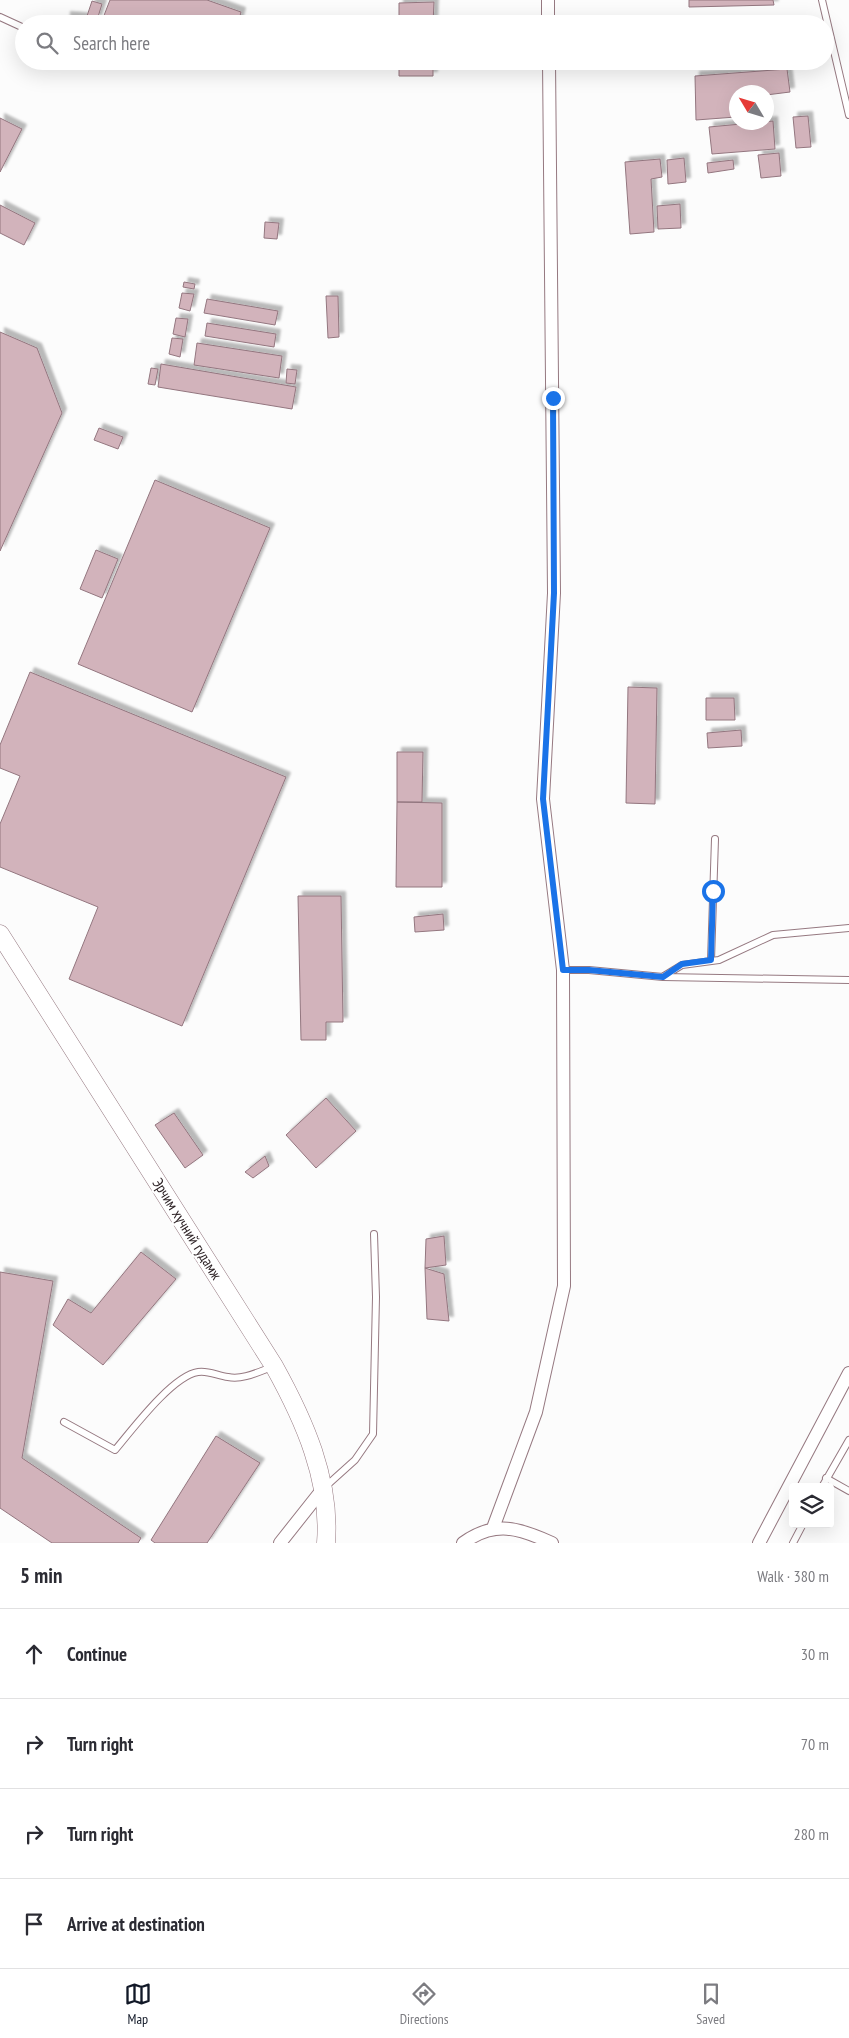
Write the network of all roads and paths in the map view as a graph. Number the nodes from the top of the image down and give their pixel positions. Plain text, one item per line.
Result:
1 (548, 0) edge
2 (822, 0) edge
3 (548, 15) edge
4 (826, 15) edge
5 (0, 17) edge
6 (15, 24) edge
7 (834, 51) edge
8 (549, 70) edge
9 (849, 115) edge
10 (715, 840) dead end
11 (849, 928) edge
12 (0, 934) edge
13 (711, 960) junction
14 (563, 970) junction
15 (663, 977) junction
16 (849, 980) edge
17 (374, 1234) dead end
18 (274, 1366) junction
19 (849, 1373) edge
20 (64, 1422) dead end
21 (849, 1440) edge
22 (826, 1478) junction
23 (824, 1483) edge
24 (322, 1490) junction
25 (849, 1491) edge
26 (493, 1528) junction
27 (802, 1528) edge
28 (280, 1543) edge
29 (326, 1543) edge
30 (463, 1543) edge
31 (552, 1543) edge
32 (759, 1543) edge
33 (793, 1543) edge

1 - 3 street
2 - 4 lane
5 - 6 lane
7 - 9 lane
8 - 14 street
10 - 13 lane
11 - 13 lane
12 - 18 main road, Эрчим хүчний гудамж
13 - 15 lane
14 - 15 lane
14 - 26 street
15 - 16 lane
17 - 24 lane
18 - 20 lane
18 - 24 main road, Эрчим хүчний гудамж
19 - 32 street
21 - 22 lane
22 - 23 lane
22 - 25 lane
24 - 28 street
24 - 29 main road, Эрчим хүчний гудамж
26 - 30 street
26 - 31 street
27 - 33 lane

